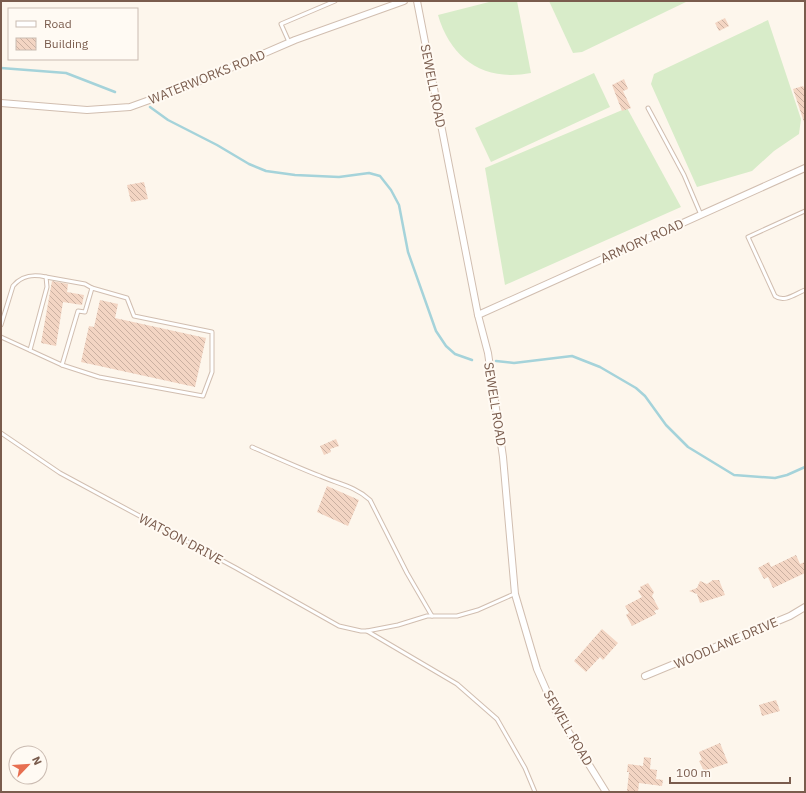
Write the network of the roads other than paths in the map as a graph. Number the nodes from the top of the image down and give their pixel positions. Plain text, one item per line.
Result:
1 (335, 1) edge
2 (404, 1) edge
3 (417, 1) edge
4 (289, 42) junction
5 (1, 103) edge
6 (648, 108) dead end
7 (805, 168) edge
8 (805, 212) edge
9 (701, 215) junction
10 (46, 277) junction
11 (92, 288) junction
12 (805, 290) edge
13 (478, 315) junction
14 (1, 325) edge
15 (1, 337) edge
16 (30, 350) junction
17 (62, 365) junction
18 (1, 433) edge
19 (252, 447) dead end
20 (515, 594) junction
21 (805, 607) edge
22 (432, 616) junction
23 (367, 631) junction
24 (645, 676) dead end
25 (535, 792) edge
26 (606, 792) edge

1 - 4 lane
2 - 4 street, WATERWORKS ROAD
3 - 13 street, SEWELL ROAD
4 - 5 street, WATERWORKS ROAD
6 - 9 lane
7 - 9 street, ARMORY ROAD
8 - 12 lane
9 - 13 street, ARMORY ROAD
10 - 11 lane
10 - 14 lane
10 - 16 lane
11 - 17 lane
11 - 17 lane
13 - 20 street, SEWELL ROAD
15 - 16 lane
16 - 17 lane
18 - 23 lane, WATSON DRIVE
19 - 22 lane
20 - 22 lane
20 - 26 street, SEWELL ROAD
21 - 24 street, WOODLANE DRIVE
22 - 23 lane
23 - 25 lane

